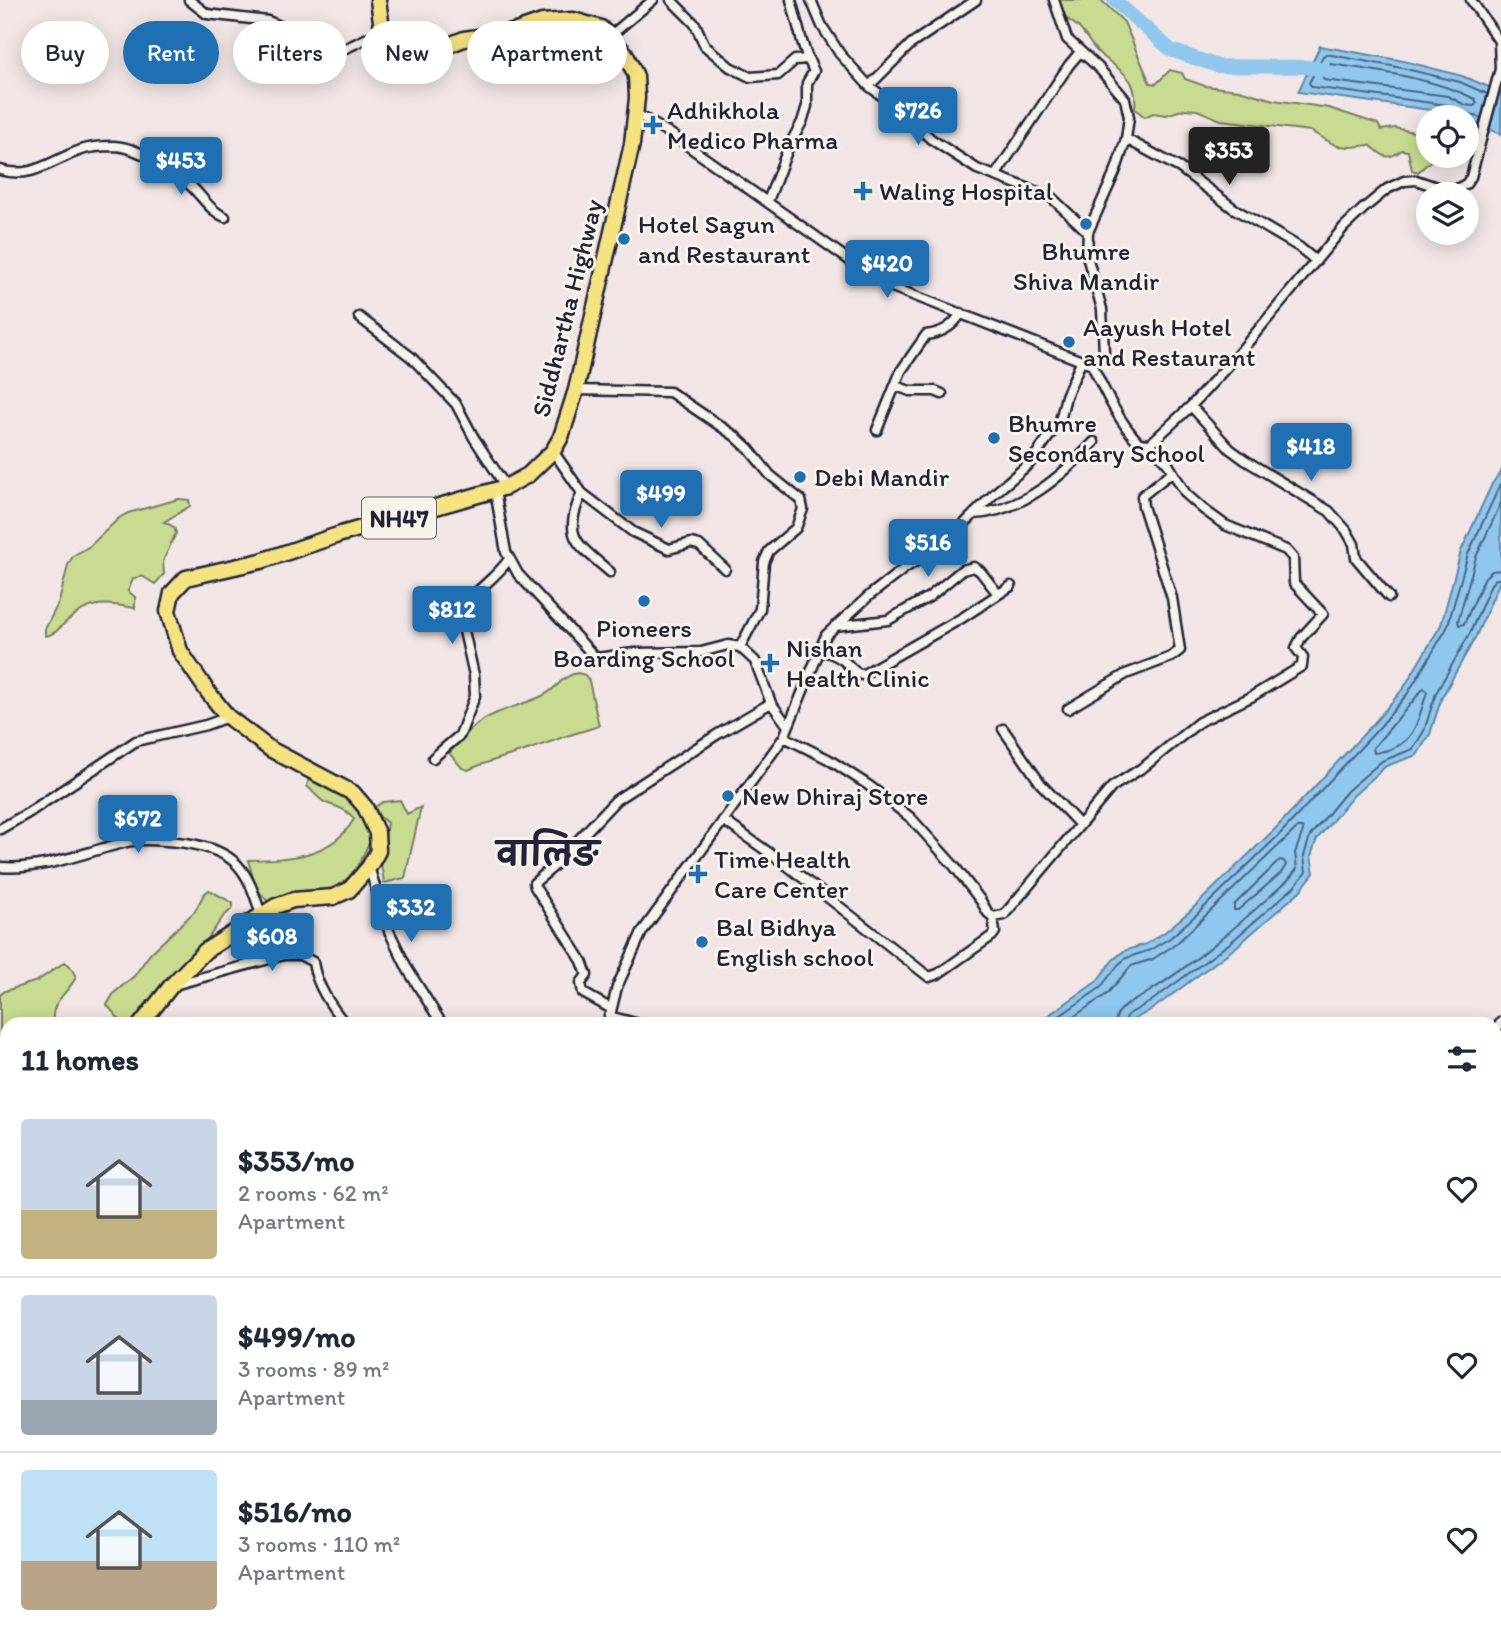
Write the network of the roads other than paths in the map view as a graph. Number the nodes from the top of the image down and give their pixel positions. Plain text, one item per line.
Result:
1 (188, 0) edge
2 (378, 0) edge
3 (653, 0) edge
4 (671, 0) edge
5 (791, 0) edge
6 (811, 0) edge
7 (976, 0) edge
8 (1054, 0) edge
9 (1471, 0) edge
10 (381, 21) edge
11 (558, 21) edge
12 (577, 21) edge
13 (627, 22) edge
14 (361, 41) edge
15 (1080, 52) junction
16 (627, 57) edge
17 (807, 59) junction
18 (1500, 67) edge
19 (869, 86) junction
20 (635, 113) junction
21 (1126, 139) junction
22 (0, 170) edge
23 (995, 176) junction
24 (768, 201) junction
25 (225, 216) dead end
26 (1088, 232) junction
27 (1316, 261) junction
28 (961, 313) junction
29 (359, 317) dead end
30 (1082, 360) junction
31 (1092, 365) junction
32 (896, 386) junction
33 (576, 390) junction
34 (942, 394) dead end
35 (1191, 405) junction
36 (877, 430) dead end
37 (1094, 442) dead end
38 (1150, 444) junction
39 (553, 451) junction
40 (1172, 472) junction
41 (500, 489) junction
42 (582, 493) junction
43 (974, 514) junction
44 (509, 559) junction
45 (725, 569) dead end
46 (610, 572) dead end
47 (1012, 586) dead end
48 (999, 594) junction
49 (1390, 597) dead end
50 (834, 626) junction
51 (740, 647) junction
52 (819, 650) junction
53 (771, 703) junction
54 (1068, 709) dead end
55 (229, 717) junction
56 (788, 726) junction
57 (1003, 729) dead end
58 (784, 737) junction
59 (433, 758) dead end
60 (723, 820) junction
61 (1079, 824) junction
62 (0, 829) edge
63 (0, 867) edge
64 (369, 867) junction
65 (261, 915) junction
66 (993, 917) junction
67 (171, 986) junction
68 (609, 1016) edge
69 (147, 1017) edge
70 (341, 1017) edge
71 (438, 1017) edge

1 - 14 street
2 - 10 highway, Siddhartha Highway / NH47
3 - 13 street
4 - 17 street
5 - 17 street
6 - 19 street
7 - 19 street
8 - 15 street
9 - 18 street
11 - 12 highway, Siddhartha Highway / NH47
15 - 21 street
15 - 23 street
16 - 20 highway, Siddhartha Highway / NH47
17 - 24 street
18 - 27 street
19 - 23 street
20 - 24 street
20 - 33 highway, Siddhartha Highway / NH47
21 - 26 street
21 - 27 street
22 - 25 street
23 - 26 street
24 - 28 street
26 - 31 street
27 - 35 street
28 - 30 street
28 - 32 street
29 - 41 street
30 - 31 street
30 - 43 street
31 - 38 street
32 - 34 street
32 - 36 street
33 - 39 highway, Siddhartha Highway / NH47
33 - 51 street
35 - 38 street
35 - 49 street
37 - 43 street
38 - 40 street
39 - 41 highway, Siddhartha Highway / NH47
39 - 42 street
40 - 54 street
40 - 61 street
41 - 44 street
41 - 55 highway, Siddhartha Highway / NH47
42 - 45 street
42 - 46 street
43 - 50 street
44 - 51 street
44 - 59 street
47 - 48 street
48 - 50 street
48 - 52 street
50 - 52 street
51 - 53 street
52 - 56 street
53 - 56 street
53 - 68 street
55 - 62 street
55 - 64 highway, Siddhartha Highway / NH47
56 - 58 street
57 - 61 street
58 - 60 street
58 - 66 street
60 - 66 street
60 - 68 street
61 - 66 street
63 - 65 street
64 - 65 highway
64 - 71 street
65 - 67 highway
67 - 69 highway
67 - 70 street

